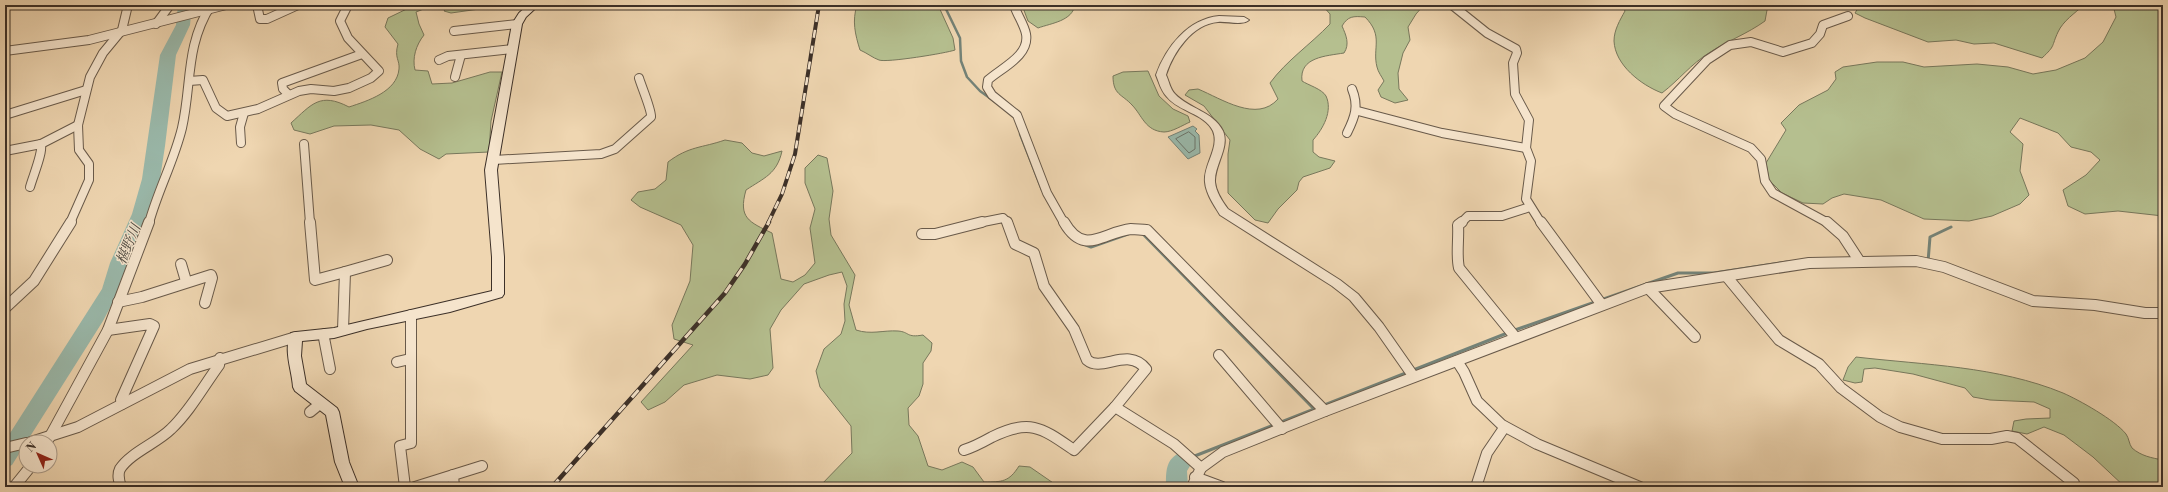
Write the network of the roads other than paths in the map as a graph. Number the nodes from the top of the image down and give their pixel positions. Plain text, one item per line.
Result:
1 (128, 5) edge
2 (170, 5) edge
3 (226, 5) edge
4 (257, 5) edge
5 (298, 5) edge
6 (348, 5) edge
7 (534, 5) edge
8 (1014, 5) edge
9 (1452, 5) edge
10 (208, 8) edge
11 (1848, 16) dead end
12 (1244, 20) dead end
13 (159, 23) junction
14 (517, 24) junction
15 (454, 31) dead end
16 (118, 33) junction
17 (512, 49) junction
18 (5, 51) edge
19 (362, 54) junction
20 (461, 55) junction
21 (439, 60) dead end
22 (455, 77) dead end
23 (639, 78) dead end
24 (189, 81) junction
25 (1352, 89) dead end
26 (86, 90) junction
27 (288, 94) junction
28 (1358, 111) junction
29 (244, 113) junction
30 (5, 115) edge
31 (78, 125) junction
32 (1347, 133) dead end
33 (41, 144) junction
34 (241, 144) dead end
35 (304, 144) dead end
36 (1526, 148) junction
37 (5, 151) edge
38 (494, 160) junction
39 (30, 187) dead end
40 (1530, 207) junction
41 (922, 234) dead end
42 (387, 260) dead end
43 (1860, 262) junction
44 (181, 264) dead end
45 (345, 272) junction
46 (1727, 277) junction
47 (186, 281) junction
48 (1648, 288) junction
49 (118, 302) junction
50 (205, 303) dead end
51 (1602, 305) junction
52 (5, 308) edge
53 (2163, 314) edge
54 (411, 315) junction
55 (108, 330) junction
56 (343, 330) junction
57 (325, 334) junction
58 (296, 337) junction
59 (1695, 337) dead end
60 (1516, 338) junction
61 (1219, 355) dead end
62 (220, 358) junction
63 (410, 358) junction
64 (1458, 361) junction
65 (397, 362) dead end
66 (330, 369) dead end
67 (1414, 377) junction
68 (321, 403) junction
69 (122, 404) junction
70 (1115, 407) junction
71 (1325, 411) junction
72 (310, 412) dead end
73 (1504, 428) junction
74 (1282, 429) junction
75 (46, 434) edge
76 (58, 434) edge
77 (18, 445) edge
78 (5, 448) edge
79 (964, 450) dead end
80 (482, 466) dead end
81 (25, 474) edge
82 (453, 475) junction
83 (1196, 477) edge
84 (2074, 483) dead end
85 (14, 487) edge
86 (121, 487) edge
87 (352, 487) edge
88 (405, 487) edge
89 (415, 487) edge
90 (454, 487) edge
91 (1222, 487) edge
92 (1476, 487) edge
93 (1640, 487) edge

1 - 16 street
2 - 13 street
3 - 10 street
4 - 5 street
6 - 19 street
7 - 14 main road
8 - 71 street
9 - 36 street
10 - 13 street
10 - 24 street
11 - 43 street
12 - 67 street
13 - 16 street
14 - 15 street
14 - 17 main road
16 - 18 street
16 - 26 street
17 - 20 street
17 - 38 main road
19 - 27 street
19 - 27 street
20 - 21 street
20 - 22 street
23 - 38 street
24 - 29 street
24 - 49 street
25 - 28 street
26 - 30 street
26 - 31 street
27 - 29 street
28 - 32 street
28 - 36 street
29 - 34 street
31 - 33 street
31 - 52 street
33 - 37 street
33 - 39 street
35 - 45 street
36 - 40 street
38 - 54 main road
40 - 51 street
40 - 60 street
41 - 70 street
42 - 45 street
43 - 46 street
43 - 53 street
44 - 47 street
45 - 56 street
46 - 48 street
46 - 84 street
47 - 49 street
47 - 50 street
48 - 51 street
48 - 59 street
49 - 55 street
51 - 60 street
54 - 56 main road
54 - 63 street
55 - 69 street
55 - 75 street
56 - 57 main road
57 - 58 main road
57 - 66 street
58 - 62 street
58 - 68 main road
60 - 64 street
61 - 74 street
62 - 69 street
62 - 86 street
63 - 65 street
63 - 88 street
64 - 67 street
64 - 73 street
67 - 71 street
68 - 72 street
68 - 87 main road
69 - 76 street
70 - 79 street
70 - 83 street
71 - 74 street
73 - 92 street
73 - 93 street
74 - 83 street
77 - 78 street
80 - 82 street
81 - 85 street
82 - 89 street
82 - 90 street
83 - 91 street

